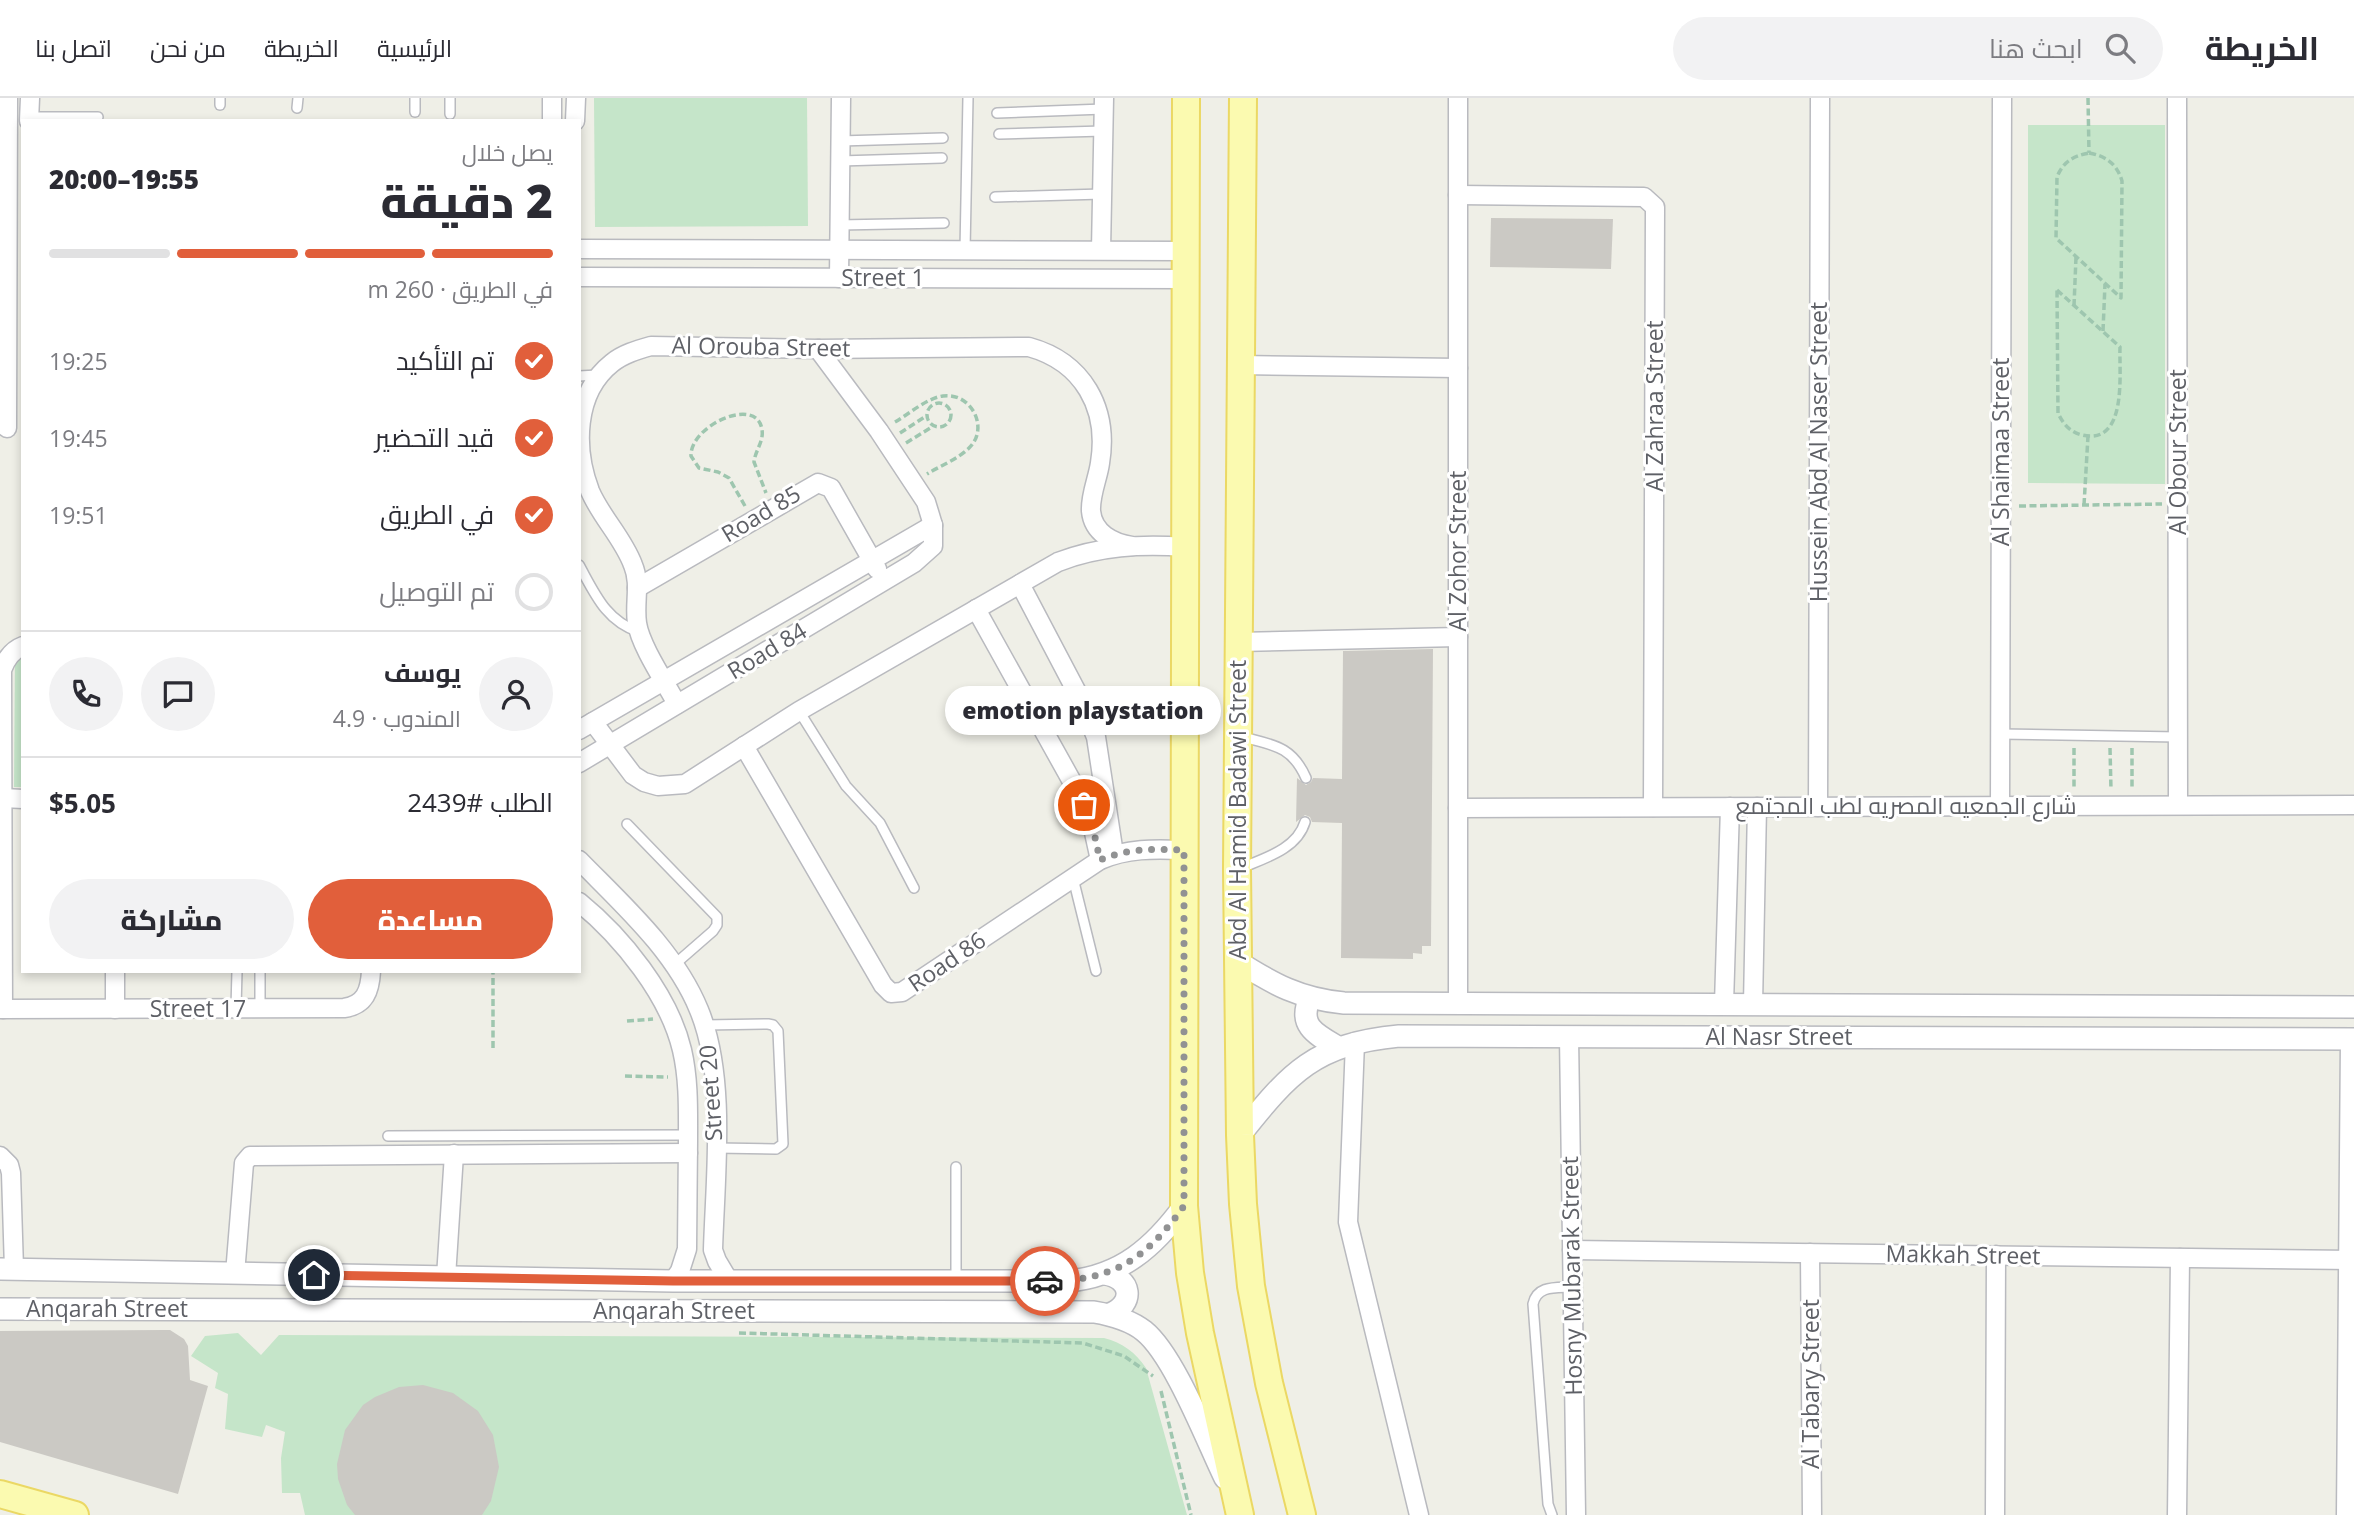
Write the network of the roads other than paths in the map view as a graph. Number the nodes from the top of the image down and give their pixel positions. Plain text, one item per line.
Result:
1 (8, 98) edge
2 (30, 98) edge
3 (415, 98) edge
4 (450, 98) edge
5 (552, 98) edge
6 (576, 98) edge
7 (841, 98) edge
8 (968, 98) edge
9 (1186, 98) edge
10 (1243, 98) edge
11 (1458, 98) edge
12 (1820, 98) edge
13 (2002, 98) edge
14 (2178, 98) edge
15 (1104, 103) edge
16 (415, 112) dead end
17 (997, 113) dead end
18 (450, 114) dead end
19 (98, 117) dead end
20 (29, 119) edge
21 (552, 119) edge
22 (576, 119) edge
23 (1103, 131) junction
24 (999, 134) dead end
25 (943, 138) dead end
26 (840, 141) junction
27 (942, 158) dead end
28 (840, 161) junction
29 (1102, 194) junction
30 (1458, 195) junction
31 (995, 197) dead end
32 (944, 223) dead end
33 (839, 225) junction
34 (15, 245) edge
35 (581, 249) edge
36 (838, 250) junction
37 (965, 250) junction
38 (1101, 250) junction
39 (1186, 251) junction
40 (15, 275) edge
41 (581, 276) edge
42 (839, 278) junction
43 (1186, 279) junction
44 (818, 349) junction
45 (1240, 365) junction
46 (1458, 368) junction
47 (598, 375) junction
48 (581, 376) edge
49 (10, 403) edge
50 (581, 413) edge
51 (10, 428) edge
52 (581, 461) edge
53 (933, 525) junction
54 (1132, 546) junction
55 (1185, 547) junction
56 (872, 560) junction
57 (581, 568) edge
58 (883, 581) junction
59 (1020, 584) junction
60 (637, 588) junction
61 (976, 609) junction
62 (639, 632) junction
63 (1458, 637) junction
64 (1238, 642) junction
65 (21, 647) edge
66 (664, 681) junction
67 (677, 704) junction
68 (799, 711) junction
69 (586, 726) edge
70 (2000, 734) junction
71 (1238, 736) junction
72 (2178, 737) junction
73 (609, 745) junction
74 (744, 746) junction
75 (581, 762) edge
76 (1, 777) edge
77 (1306, 778) dead end
78 (3, 798) junction
79 (21, 799) edge
80 (2178, 805) junction
81 (2354, 805) edge
82 (2000, 806) junction
83 (1653, 807) junction
84 (1730, 807) junction
85 (1757, 807) junction
86 (1818, 807) junction
87 (1458, 808) junction
88 (1305, 822) dead end
89 (627, 824) dead end
90 (1184, 850) junction
91 (1107, 857) junction
92 (581, 862) edge
93 (1237, 869) junction
94 (1073, 877) junction
95 (914, 888) dead end
96 (581, 904) edge
97 (626, 909) junction
98 (607, 927) junction
99 (1237, 961) junction
100 (674, 965) junction
101 (1096, 971) dead end
102 (114, 973) edge
103 (237, 973) edge
104 (260, 973) edge
105 (371, 973) edge
106 (1310, 998) junction
107 (1458, 1003) junction
108 (1724, 1004) junction
109 (1753, 1004) junction
110 (2354, 1007) edge
111 (2, 1009) edge
112 (115, 1009) junction
113 (236, 1009) junction
114 (260, 1009) junction
115 (705, 1025) junction
116 (1569, 1036) junction
117 (2352, 1039) edge
118 (1347, 1044) junction
119 (1240, 1135) junction
120 (388, 1136) dead end
121 (688, 1144) junction
122 (716, 1148) junction
123 (454, 1154) junction
124 (0, 1156) edge
125 (956, 1167) dead end
126 (1184, 1206) junction
127 (1572, 1250) junction
128 (1810, 1253) junction
129 (1996, 1255) junction
130 (2180, 1258) junction
131 (2351, 1260) edge
132 (7, 1269) edge
133 (234, 1274) junction
134 (1105, 1274) junction
135 (446, 1277) junction
136 (673, 1281) junction
137 (729, 1281) junction
138 (956, 1281) junction
139 (1572, 1287) junction
140 (0, 1309) edge
141 (1110, 1314) junction
142 (0, 1494) edge
143 (1239, 1510) edge
144 (75, 1515) edge
145 (1302, 1515) edge
146 (1419, 1515) edge
147 (1552, 1515) edge
148 (1576, 1515) edge
149 (1812, 1515) edge
150 (1995, 1515) edge
151 (2177, 1515) edge
152 (2346, 1515) edge

1 - 34 street
2 - 20 street
3 - 16 lane
4 - 18 lane
5 - 21 street
6 - 22 street
7 - 26 street
8 - 37 lane
9 - 39 main road
10 - 45 main road, Abd Al Hamid Badawi Street
11 - 30 street, Al Zohor Street
12 - 86 street, Hussein Abd Al Naser Street
13 - 70 street, Al Shaimaa Street
14 - 72 street, Al Obour Street
15 - 17 lane
15 - 23 street
19 - 20 lane
23 - 24 lane
23 - 29 street
25 - 26 lane
26 - 28 street
27 - 28 lane
28 - 33 street
29 - 31 lane
29 - 38 street
30 - 46 street, Al Zohor Street
30 - 83 street, Al Zahraa Street
32 - 33 lane
33 - 36 street
34 - 40 street
35 - 36 street, Street 1
36 - 37 street, Street 1
36 - 42 street
37 - 38 street, Street 1
38 - 39 street, Street 1
39 - 43 main road
40 - 49 street
41 - 42 street, Street 1
42 - 43 street, Street 1
43 - 55 main road
44 - 47 street, Al Orouba Street
44 - 53 street
44 - 54 street, Al Orouba Street
45 - 46 street
45 - 64 main road, Abd Al Hamid Badawi Street
46 - 63 street, Al Zohor Street
47 - 48 lane
47 - 50 street, Al Orouba Street
49 - 51 street
52 - 60 street, Al Orouba Street
53 - 56 street, Road 84
53 - 58 street, Road 84
54 - 55 street
54 - 59 street
55 - 90 main road
56 - 58 street, Road 85
56 - 60 street, Road 85
56 - 66 street, Road 84
57 - 62 lane
58 - 67 street, Road 84
59 - 61 street
59 - 91 street
60 - 62 street, Al Orouba Street
61 - 68 street
61 - 91 street
62 - 66 street, Al Orouba Street
63 - 64 street
63 - 87 street, Al Zohor Street
64 - 71 main road, Abd Al Hamid Badawi Street
65 - 76 street
66 - 67 street, Al Orouba Street
66 - 69 street, Road 84
67 - 73 street, Road 84
68 - 74 street
68 - 95 lane
69 - 73 street
70 - 72 lane
70 - 82 street, Al Shaimaa Street
71 - 77 lane
71 - 93 main road, Abd Al Hamid Badawi Street
72 - 80 street, Al Obour Street
73 - 74 street
73 - 75 street, Road 84
74 - 94 street, Road 86
76 - 78 street
78 - 79 street
78 - 111 street
80 - 81 street, شارع الجمعيه المصريه لطب المجتمع
80 - 82 street, شارع الجمعيه المصريه لطب المجتمع
82 - 86 street, شارع الجمعيه المصريه لطب المجتمع
83 - 84 street, شارع الجمعيه المصريه لطب المجتمع
83 - 87 street, شارع الجمعيه المصريه لطب المجتمع
84 - 85 street, شارع الجمعيه المصريه لطب المجتمع
84 - 108 street
85 - 86 street, شارع الجمعيه المصريه لطب المجتمع
85 - 109 street
87 - 107 street, Al Zohor Street
88 - 93 lane
89 - 100 lane
90 - 91 street, Road 86
90 - 126 main road
91 - 94 street, Road 86
92 - 97 street, Street 20
93 - 99 main road, Abd Al Hamid Badawi Street
94 - 101 lane
96 - 98 street, Street 20
97 - 98 street
97 - 100 street, Street 20
98 - 121 street, Street 20
99 - 106 street, Al Nasr Street
99 - 119 main road, Abd Al Hamid Badawi Street
100 - 115 street, Street 20
102 - 112 street
103 - 113 lane
104 - 114 lane
105 - 114 street, Street 17
106 - 107 street, Al Nasr Street
106 - 118 street
107 - 108 street, Al Nasr Street
108 - 109 street, Al Nasr Street
109 - 110 street, Al Nasr Street
111 - 112 street, Street 17
112 - 113 street, Street 17
113 - 114 street, Street 17
115 - 122 street, Street 20
115 - 122 lane
116 - 117 street, Al Nasr Street
116 - 118 street, Al Nasr Street
116 - 127 street, Hosny Mubarak Street
117 - 131 street
118 - 119 street, Al Nasr Street
118 - 146 street
119 - 145 main road, Abd Al Hamid Badawi Street
120 - 121 lane
121 - 123 street
121 - 136 street, Street 20
122 - 137 street, Street 20
123 - 133 street
123 - 135 street
124 - 132 street
125 - 138 lane
126 - 134 street, Anqarah Street
126 - 143 main road
127 - 128 street, Makkah Street
127 - 139 street, Hosny Mubarak Street
128 - 129 street, Makkah Street
128 - 149 street, Al Tabary Street
129 - 130 street, Makkah Street
129 - 150 street
130 - 131 street, Makkah Street
130 - 151 street
131 - 152 street
132 - 133 street, Anqarah Street
133 - 135 street, Anqarah Street
134 - 138 street, Anqarah Street
134 - 141 street
135 - 136 street, Anqarah Street
136 - 137 street, Anqarah Street
137 - 138 street, Anqarah Street
139 - 147 lane
139 - 148 street, Hosny Mubarak Street
140 - 141 street, Anqarah Street
141 - 143 street, Anqarah Street
142 - 144 main road

